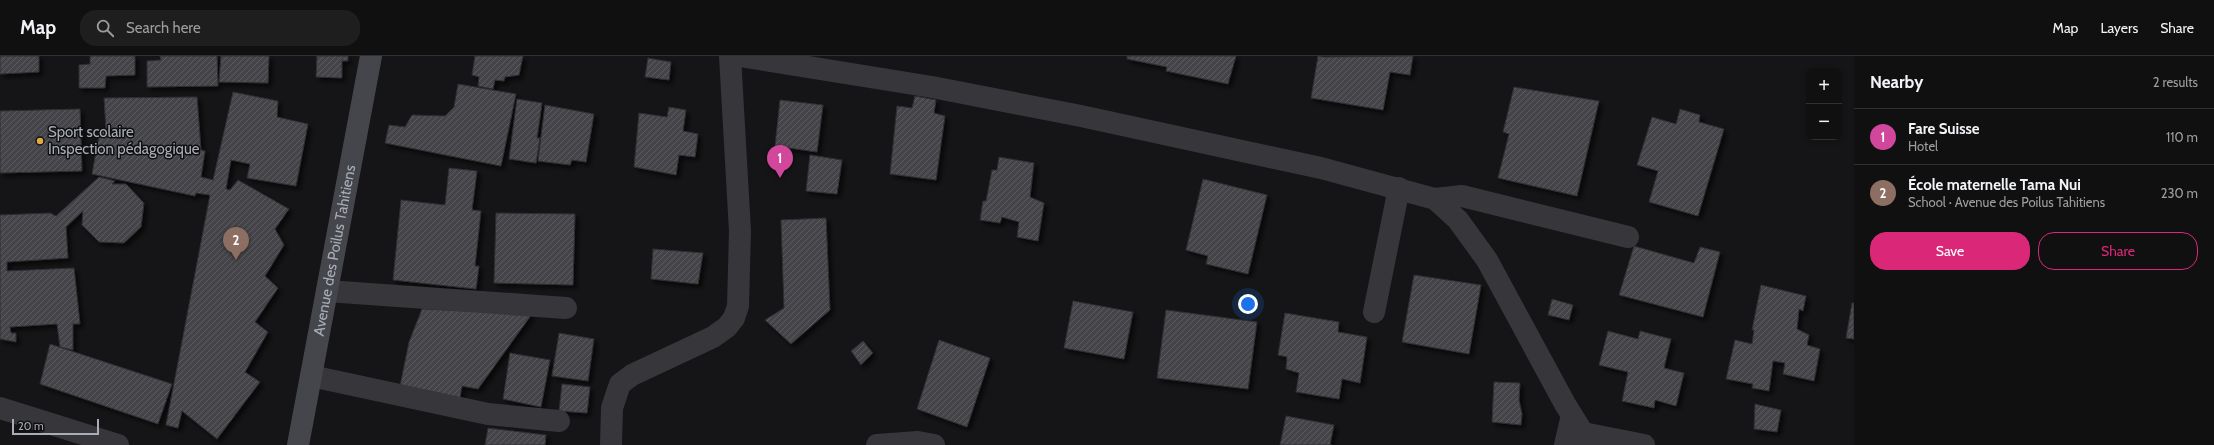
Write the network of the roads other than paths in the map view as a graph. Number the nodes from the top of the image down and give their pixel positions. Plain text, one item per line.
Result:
1 (371, 56) edge
2 (730, 56) edge
3 (740, 56) edge
4 (1399, 188) junction
5 (1435, 199) junction
6 (1628, 237) dead end
7 (327, 291) junction
8 (566, 308) dead end
9 (1374, 312) dead end
10 (312, 376) junction
11 (0, 408) edge
12 (1572, 415) junction
13 (559, 421) dead end
14 (1583, 439) edge
15 (118, 445) edge
16 (298, 445) edge
17 (611, 445) edge
18 (877, 445) edge
19 (934, 445) edge
20 (1565, 445) edge
21 (1644, 445) edge

1 - 7 main road, Avenue des Poilus Tahitiens
2 - 17 street
3 - 4 street
4 - 5 street
4 - 9 street
5 - 6 street
5 - 12 street
7 - 8 street
7 - 10 main road, Avenue des Poilus Tahitiens
10 - 13 street
10 - 16 main road, Avenue des Poilus Tahitiens
11 - 15 street
12 - 14 street
12 - 20 street
14 - 21 street
18 - 19 street

